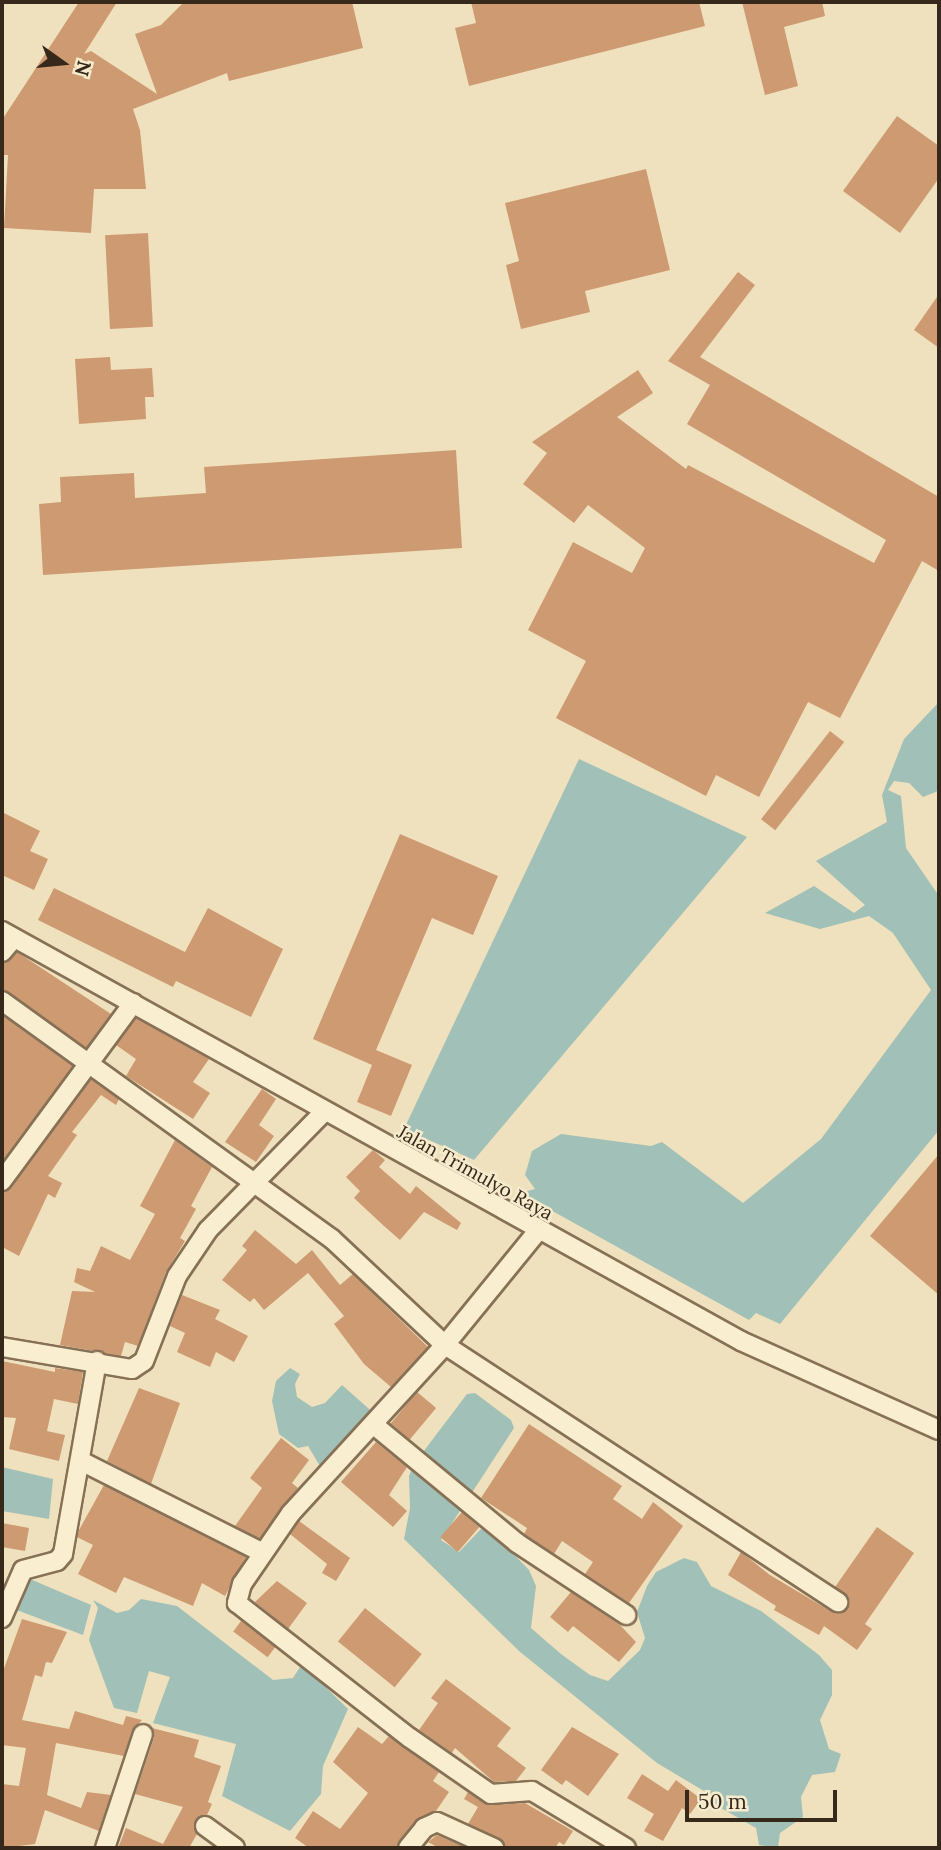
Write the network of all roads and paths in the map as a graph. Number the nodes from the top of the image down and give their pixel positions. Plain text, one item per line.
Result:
1 (8, 935) edge
2 (2, 952) edge
3 (2, 1001) edge
4 (133, 1003) junction
5 (89, 1064) junction
6 (324, 1112) junction
7 (2, 1181) edge
8 (255, 1181) junction
9 (537, 1232) junction
10 (445, 1345) junction
11 (2, 1347) edge
12 (97, 1361) junction
13 (374, 1424) junction
14 (939, 1430) edge
15 (81, 1461) junction
16 (261, 1552) junction
17 (838, 1602) dead end
18 (626, 1615) dead end
19 (2, 1618) edge
20 (142, 1734) dead end
21 (205, 1826) dead end
22 (105, 1848) edge
23 (235, 1848) edge
24 (408, 1848) edge
25 (494, 1848) edge
26 (626, 1848) edge

1 - 2 street
1 - 4 street, Jalan Trimulyo Raya
3 - 5 street
4 - 5 street
4 - 6 street, Jalan Trimulyo Raya
5 - 7 street
5 - 8 street
6 - 8 street
6 - 9 street, Jalan Trimulyo Raya
8 - 10 street
8 - 12 street
9 - 10 street
9 - 14 street, Jalan Trimulyo Raya
10 - 13 street
10 - 17 street
11 - 12 street
12 - 15 street
13 - 16 street
13 - 18 street
15 - 16 street
15 - 19 street
16 - 26 street
20 - 22 street
21 - 23 street
24 - 25 street

